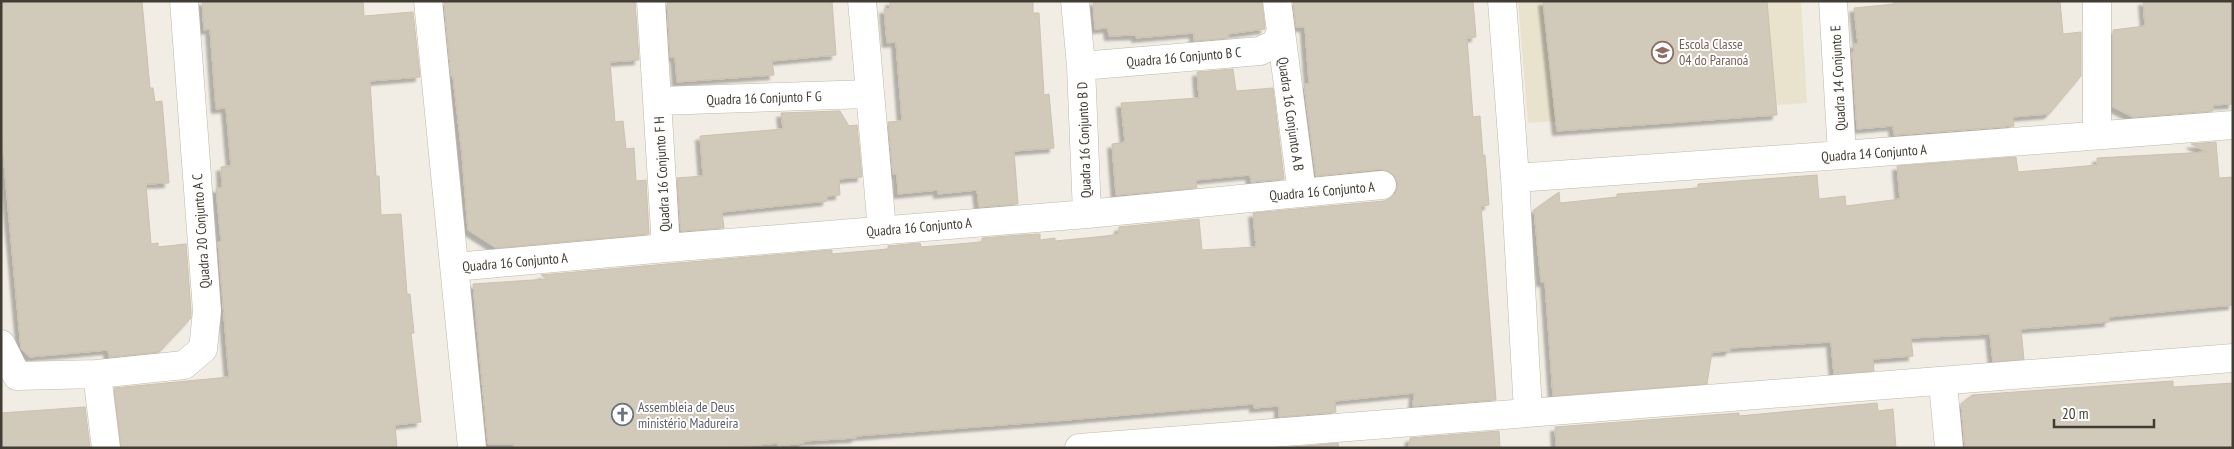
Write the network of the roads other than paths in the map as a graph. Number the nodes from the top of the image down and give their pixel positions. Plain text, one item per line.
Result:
1 (184, 1) edge
2 (428, 1) edge
3 (651, 1) edge
4 (862, 1) edge
5 (1075, 1) edge
6 (1277, 1) edge
7 (1502, 1) edge
8 (1833, 1) edge
9 (2097, 1) edge
10 (1280, 34) junction
11 (1081, 66) junction
12 (870, 94) junction
13 (658, 101) junction
14 (2233, 125) edge
15 (2097, 135) junction
16 (1842, 155) junction
17 (1515, 178) junction
18 (1382, 185) dead end
19 (1302, 193) junction
20 (1087, 214) junction
21 (882, 230) junction
22 (666, 248) junction
23 (455, 267) junction
24 (1, 344) edge
25 (2233, 358) edge
26 (98, 374) junction
27 (1943, 383) junction
28 (1528, 412) junction
29 (106, 448) edge
30 (472, 448) edge
31 (1079, 448) edge
32 (1949, 448) edge

1 - 26 street, Quadra 20 Conjunto A C
2 - 23 street
3 - 13 street, Quadra 16 Conjunto F H
4 - 12 street
5 - 11 street, Quadra 16 Conjunto B D
6 - 10 street, Quadra 16 Conjunto A B
7 - 17 street
8 - 16 street, Quadra 14 Conjunto E
9 - 15 street
10 - 11 street, Quadra 16 Conjunto B C
10 - 19 street, Quadra 16 Conjunto A B
11 - 20 street, Quadra 16 Conjunto B D
12 - 13 street, Quadra 16 Conjunto F G
12 - 21 street
13 - 22 street, Quadra 16 Conjunto F H
14 - 15 street, Quadra 14 Conjunto A
15 - 16 street, Quadra 14 Conjunto A
16 - 17 street, Quadra 14 Conjunto A
17 - 28 street
18 - 19 street, Quadra 16 Conjunto A
19 - 20 street, Quadra 16 Conjunto A
20 - 21 street, Quadra 16 Conjunto A
21 - 22 street, Quadra 16 Conjunto A
22 - 23 street, Quadra 16 Conjunto A
23 - 30 street
24 - 26 street, Quadra 20 Conjunto A C
25 - 27 street
26 - 29 street
27 - 28 street
27 - 32 street
28 - 31 street

